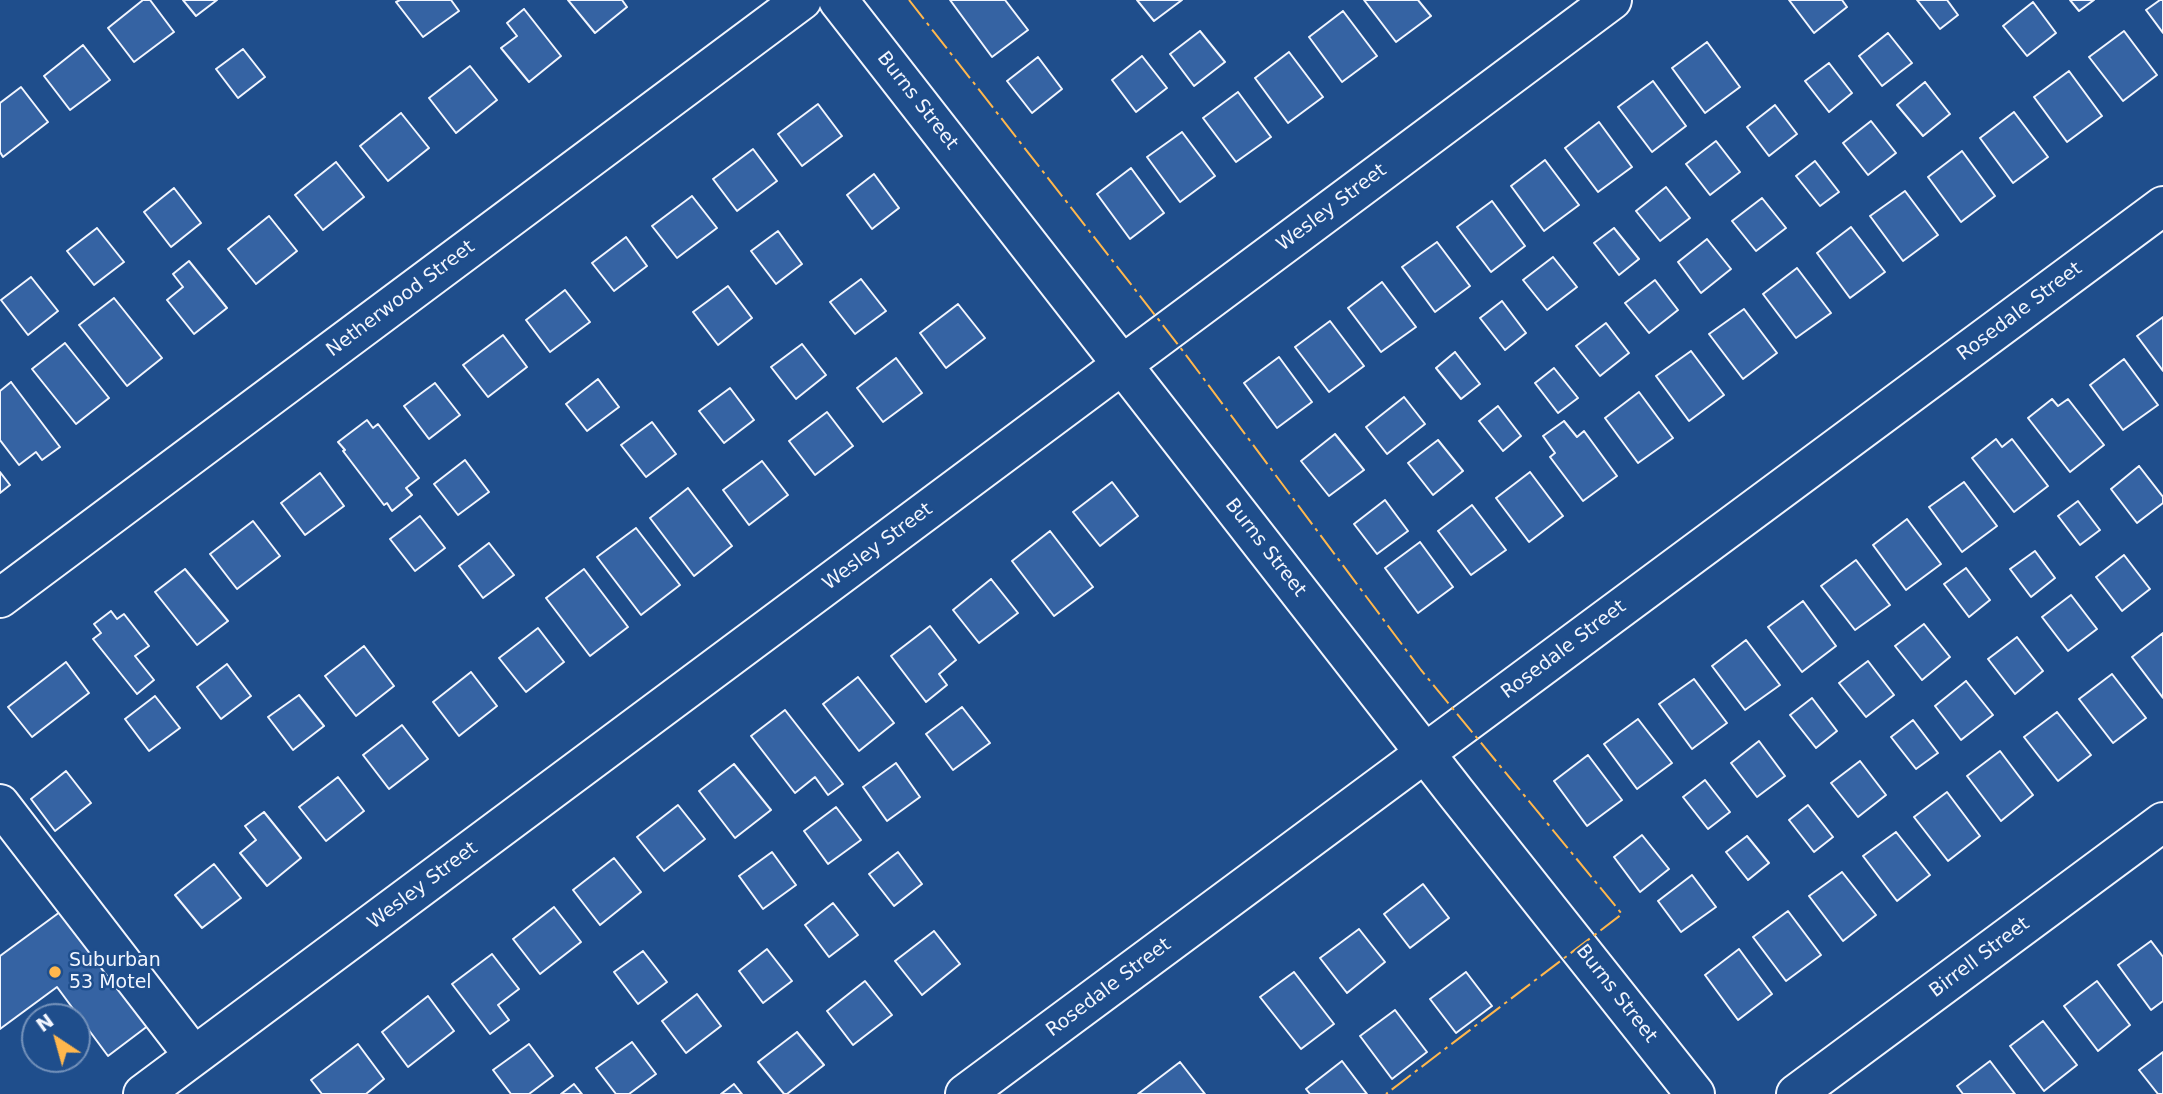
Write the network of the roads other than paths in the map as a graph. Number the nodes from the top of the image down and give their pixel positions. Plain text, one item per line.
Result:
1 (802, 0) edge
2 (838, 0) edge
3 (1612, 0) edge
4 (2163, 206) edge
5 (1122, 365) junction
6 (0, 598) edge
7 (1425, 753) junction
8 (0, 804) edge
9 (2163, 822) edge
10 (194, 1056) junction
11 (144, 1094) edge
12 (965, 1094) edge
13 (1695, 1094) edge
14 (1796, 1094) edge

1 - 6 street, Netherwood Street
2 - 5 street, Burns Street
3 - 5 street, Wesley Street
4 - 7 street, Rosedale Street
5 - 7 street, Burns Street
5 - 10 street, Wesley Street
7 - 12 street, Rosedale Street
7 - 13 street, Burns Street
8 - 10 street
9 - 14 street, Birrell Street
10 - 11 street, Wesley Street

